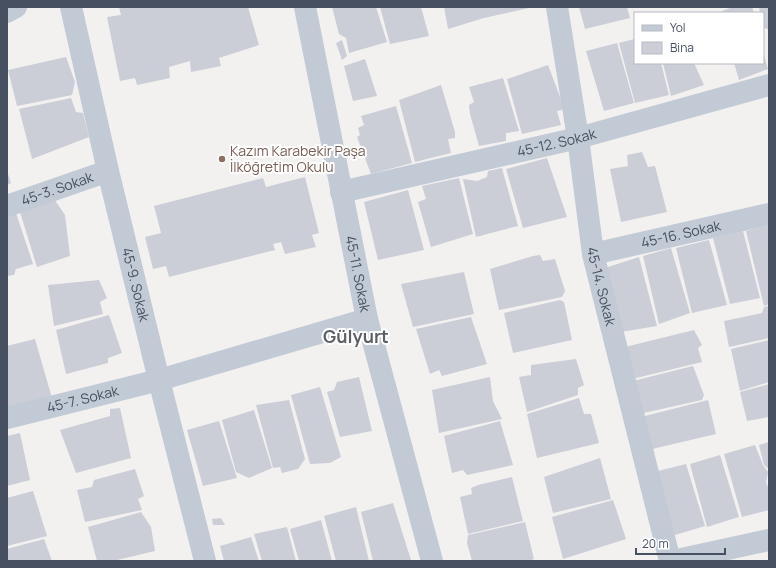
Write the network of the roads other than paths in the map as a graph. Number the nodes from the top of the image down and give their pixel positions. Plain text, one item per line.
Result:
1 (16, 7) edge
2 (71, 7) edge
3 (305, 7) edge
4 (557, 7) edge
5 (7, 12) edge
6 (769, 85) edge
7 (578, 138) junction
8 (108, 171) junction
9 (341, 192) junction
10 (7, 206) edge
11 (769, 214) edge
12 (592, 254) junction
13 (367, 319) junction
14 (159, 380) junction
15 (7, 418) edge
16 (769, 540) edge
17 (205, 561) edge
18 (432, 561) edge
19 (671, 561) edge

1 - 5 street
2 - 8 street, 45-9. Sokak
3 - 9 street, 45-11. Sokak
4 - 7 street, 45-14. Sokak
6 - 7 street, 45-12. Sokak
7 - 9 street, 45-12. Sokak
7 - 12 street, 45-14. Sokak
8 - 10 street, 45-3. Sokak
8 - 14 street, 45-9. Sokak
9 - 13 street, 45-11. Sokak
11 - 12 street, 45-16. Sokak
12 - 19 street, 45-14. Sokak
13 - 14 street, 45-7. Sokak
13 - 18 street, 45-11. Sokak
14 - 15 street, 45-7. Sokak
14 - 17 street, 45-9. Sokak
16 - 19 street

